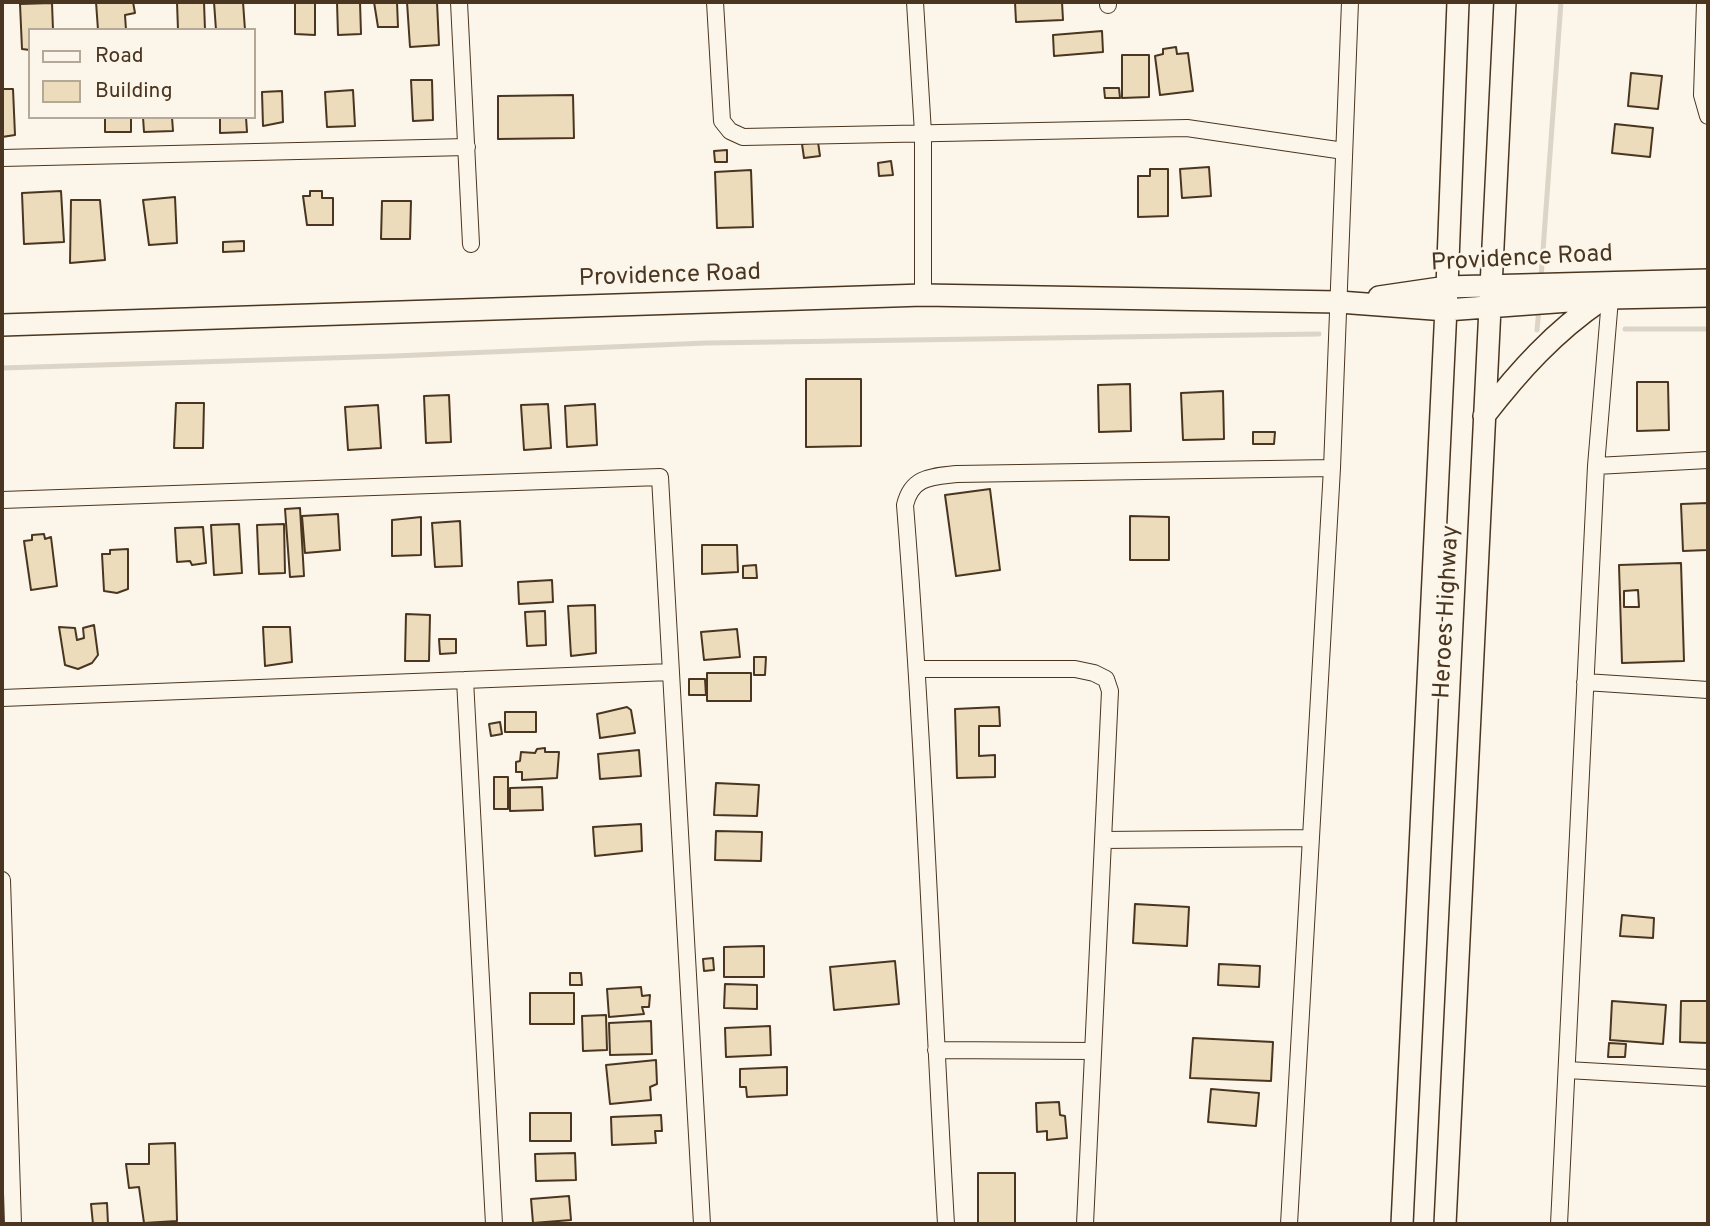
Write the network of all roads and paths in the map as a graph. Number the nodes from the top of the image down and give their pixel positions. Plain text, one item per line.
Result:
1 (459, 2) edge
2 (715, 2) edge
3 (915, 2) edge
4 (1350, 2) edge
5 (1458, 2) edge
6 (1505, 2) edge
7 (1705, 2) edge
8 (1708, 116) edge
9 (923, 132) junction
10 (467, 147) junction
11 (1344, 151) junction
12 (2, 158) edge
13 (471, 244) dead end
14 (1708, 280) edge
15 (1447, 288) junction
16 (1608, 293) junction
17 (923, 295) junction
18 (1490, 296) junction
19 (1708, 296) edge
20 (1339, 303) junction
21 (1446, 310) junction
22 (2, 325) edge
23 (1484, 416) junction
24 (1708, 460) edge
25 (1596, 466) junction
26 (1332, 468) junction
27 (2, 499) edge
28 (918, 669) junction
29 (671, 672) junction
30 (465, 680) junction
31 (1585, 682) junction
32 (1708, 690) edge
33 (2, 698) edge
34 (1311, 838) junction
35 (1103, 840) junction
36 (2, 880) edge
37 (936, 1050) junction
38 (1093, 1051) junction
39 (1567, 1070) junction
40 (1708, 1078) edge
41 (13, 1224) edge
42 (494, 1224) edge
43 (702, 1224) edge
44 (946, 1224) edge
45 (1085, 1224) edge
46 (1289, 1224) edge
47 (1402, 1224) edge
48 (1445, 1224) edge
49 (1559, 1224) edge

1 - 10 street
2 - 9 street
3 - 9 street
4 - 11 street
5 - 15 main road, Heroes Highway
6 - 18 main road, Heroes Highway
7 - 8 street
9 - 11 street
9 - 17 street
10 - 12 street
10 - 13 street
11 - 20 street
14 - 16 main road, Providence Road
15 - 18 main road, Providence Road
15 - 20 main road, Providence Road
15 - 21 main road, Heroes Highway
16 - 18 main road, Providence Road
16 - 19 main road, Providence Road
16 - 23 main road
16 - 25 street
17 - 20 main road, Providence Road
17 - 22 main road, Providence Road
18 - 21 main road, Providence Road
18 - 23 main road, Heroes Highway
20 - 21 main road, Providence Road
20 - 26 street
21 - 47 main road, Heroes Highway
23 - 48 main road, Heroes Highway
24 - 25 street
25 - 31 street
26 - 28 street
26 - 34 street
27 - 29 street
28 - 35 street
28 - 37 street
29 - 30 street
29 - 43 street
30 - 33 street
30 - 42 street
31 - 32 street
31 - 39 street
34 - 35 street
34 - 46 street
35 - 38 street
36 - 41 street
37 - 38 street
37 - 44 street
38 - 45 street
39 - 40 street
39 - 49 street

